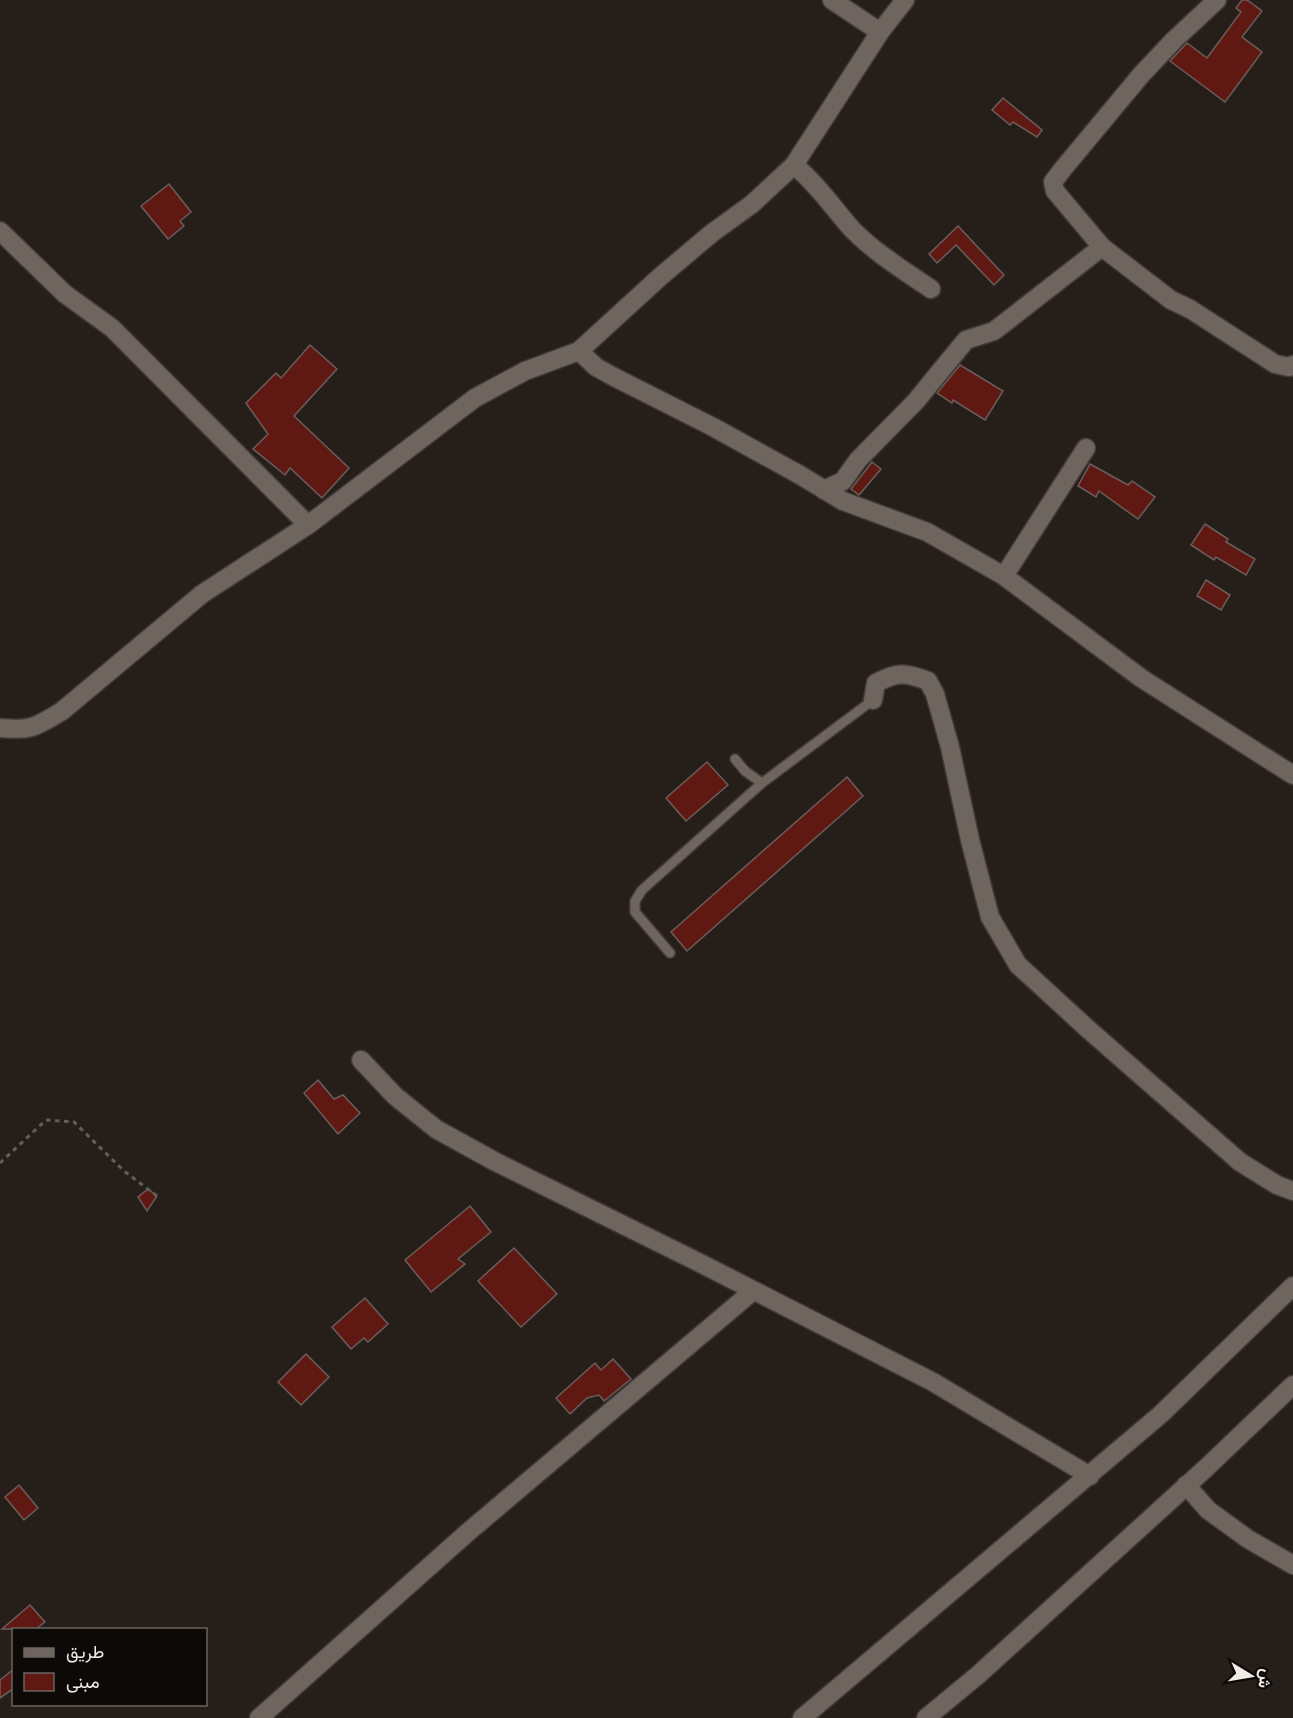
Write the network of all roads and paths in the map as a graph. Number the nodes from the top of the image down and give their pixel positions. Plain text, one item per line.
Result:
1 (832, 0) edge
2 (905, 0) edge
3 (1217, 0) edge
4 (880, 32) junction
5 (794, 165) junction
6 (0, 231) edge
7 (1102, 247) junction
8 (932, 290) dead end
9 (579, 351) junction
10 (1293, 365) edge
11 (1086, 448) dead end
12 (824, 490) junction
13 (308, 525) junction
14 (1004, 576) junction
15 (873, 700) joint
16 (0, 728) edge
17 (735, 759) dead end
18 (1293, 775) edge
19 (762, 783) junction
20 (670, 953) dead end
21 (361, 1060) dead end
22 (0, 1163) edge
23 (1293, 1191) edge
24 (157, 1196) dead end
25 (1293, 1286) edge
26 (753, 1291) junction
27 (1293, 1385) edge
28 (1090, 1476) junction
29 (1186, 1485) junction
30 (1293, 1565) edge
31 (259, 1718) edge
32 (802, 1718) edge
33 (926, 1718) edge

1 - 4 street
2 - 4 street
3 - 7 street
4 - 5 street
5 - 8 street
5 - 9 street
6 - 13 street
7 - 10 street
7 - 12 street
9 - 12 street
9 - 13 street
11 - 14 street
12 - 14 street
13 - 16 street
14 - 18 street
15 - 19 lane
15 - 23 street
17 - 19 lane
19 - 20 lane
21 - 26 street
22 - 24 path
25 - 28 street
26 - 28 street
26 - 31 street
27 - 29 street
28 - 32 street
29 - 30 street
29 - 33 street

